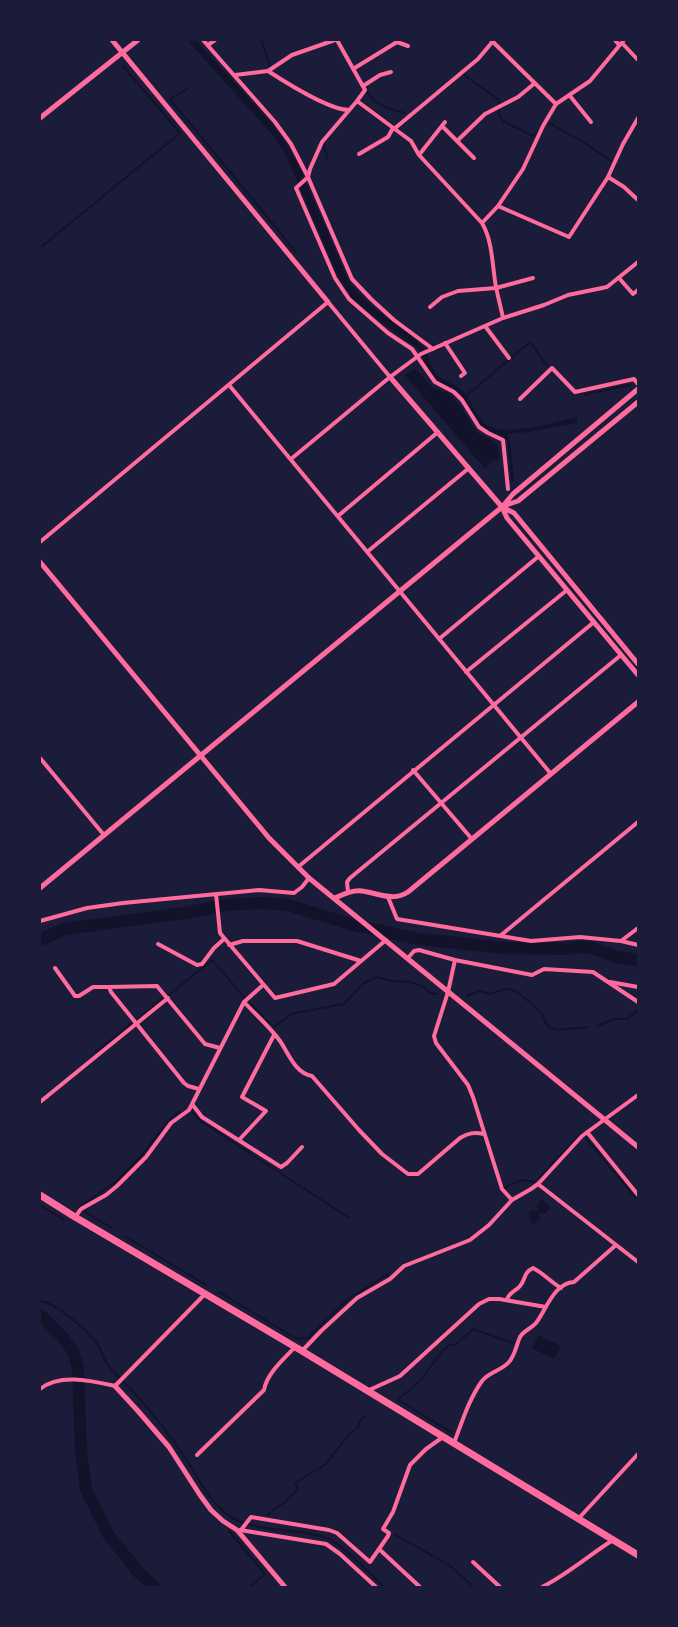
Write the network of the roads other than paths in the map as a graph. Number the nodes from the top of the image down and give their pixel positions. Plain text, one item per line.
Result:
1 (112, 40) edge
2 (138, 40) edge
3 (203, 40) edge
4 (215, 40) edge
5 (336, 40) edge
6 (492, 40) edge
7 (615, 40) edge
8 (622, 43) edge
9 (208, 45) junction
10 (408, 46) dead end
11 (122, 53) junction
12 (638, 60) edge
13 (353, 70) junction
14 (268, 71) junction
15 (391, 72) dead end
16 (235, 75) junction
17 (535, 83) junction
18 (363, 86) junction
19 (570, 96) junction
20 (357, 101) junction
21 (556, 104) junction
22 (349, 110) junction
23 (40, 118) edge
24 (638, 118) edge
25 (445, 122) dead end
26 (592, 122) dead end
27 (442, 126) junction
28 (394, 128) junction
29 (457, 141) junction
30 (359, 154) dead end
31 (419, 155) junction
32 (474, 158) dead end
33 (608, 177) junction
34 (306, 178) junction
35 (638, 200) edge
36 (498, 206) junction
37 (482, 223) junction
38 (638, 262) edge
39 (533, 278) dead end
40 (619, 278) junction
41 (496, 288) junction
42 (638, 290) edge
43 (328, 302) junction
44 (430, 307) dead end
45 (503, 318) junction
46 (484, 326) junction
47 (445, 343) junction
48 (433, 349) junction
49 (419, 355) junction
50 (509, 358) dead end
51 (461, 376) dead end
52 (390, 377) junction
53 (638, 384) edge
54 (229, 385) junction
55 (638, 390) edge
56 (520, 399) dead end
57 (638, 402) edge
58 (438, 432) junction
59 (290, 460) junction
60 (469, 468) junction
61 (508, 490) dead end
62 (502, 507) junction
63 (338, 516) junction
64 (40, 542) edge
65 (367, 552) junction
66 (539, 556) junction
67 (40, 562) edge
68 (399, 590) junction
69 (567, 590) junction
70 (594, 622) junction
71 (439, 639) junction
72 (621, 655) junction
73 (638, 664) edge
74 (466, 672) junction
75 (638, 675) edge
76 (638, 702) edge
77 (493, 705) junction
78 (521, 737) junction
79 (199, 755) junction
80 (40, 758) edge
81 (413, 770) junction
82 (551, 774) junction
83 (441, 803) junction
84 (638, 822) edge
85 (104, 835) junction
86 (472, 838) junction
87 (298, 867) junction
88 (309, 878) junction
89 (40, 888) edge
90 (348, 892) junction
91 (216, 896) junction
92 (388, 897) junction
93 (335, 898) junction
94 (40, 921) edge
95 (638, 928) edge
96 (500, 936) junction
97 (224, 939) junction
98 (386, 940) junction
99 (621, 942) junction
100 (158, 944) dead end
101 (229, 945) junction
102 (638, 945) edge
103 (408, 958) junction
104 (455, 960) junction
105 (361, 961) junction
106 (55, 968) dead end
107 (607, 981) junction
108 (263, 985) junction
109 (109, 987) junction
110 (638, 987) edge
111 (448, 992) junction
112 (168, 998) junction
113 (244, 1002) junction
114 (638, 1002) edge
115 (137, 1023) junction
116 (274, 1035) junction
117 (220, 1048) junction
118 (199, 1089) junction
119 (638, 1095) edge
120 (40, 1102) edge
121 (192, 1104) junction
122 (604, 1120) junction
123 (587, 1132) junction
124 (484, 1134) junction
125 (239, 1140) junction
126 (302, 1147) dead end
127 (638, 1147) edge
128 (538, 1184) junction
129 (40, 1195) edge
130 (638, 1195) edge
131 (512, 1200) junction
132 (75, 1217) junction
133 (616, 1245) junction
134 (638, 1262) edge
135 (561, 1288) junction
136 (205, 1294) junction
137 (507, 1300) junction
138 (546, 1307) junction
139 (295, 1347) junction
140 (302, 1351) junction
141 (115, 1386) junction
142 (40, 1389) edge
143 (367, 1391) junction
144 (443, 1437) junction
145 (454, 1443) junction
146 (638, 1454) edge
147 (197, 1455) dead end
148 (579, 1518) junction
149 (239, 1530) junction
150 (614, 1540) junction
151 (379, 1549) junction
152 (638, 1555) edge
153 (473, 1562) dead end
154 (285, 1587) edge
155 (376, 1587) edge
156 (420, 1587) edge
157 (500, 1587) edge
158 (542, 1587) edge

1 - 11 street
2 - 11 street
3 - 9 street
4 - 9 street
5 - 13 street
5 - 14 street
6 - 17 street
6 - 28 street
7 - 8 street
8 - 12 street
8 - 19 street
9 - 16 street
10 - 13 street
11 - 23 street
11 - 43 street
13 - 18 street
14 - 16 street
14 - 22 street
15 - 18 street
16 - 34 street
17 - 21 street
17 - 29 street
18 - 20 street
19 - 21 street
19 - 26 street
20 - 22 street
20 - 28 street
21 - 36 street
22 - 34 street
24 - 33 street
25 - 27 street
27 - 29 street
27 - 31 street
28 - 30 street
28 - 31 street
29 - 32 street
31 - 37 street
33 - 35 street
33 - 36 street
34 - 48 street
34 - 49 street
36 - 37 street
37 - 41 street
38 - 40 street
39 - 41 street
40 - 42 street
40 - 45 street
41 - 44 street
41 - 45 street
43 - 52 street
43 - 54 street
45 - 46 street
46 - 47 street
46 - 50 street
47 - 48 street
47 - 51 street
48 - 49 street
49 - 52 street
49 - 61 street
52 - 58 street
52 - 59 street
53 - 56 street
54 - 59 street
54 - 64 street
55 - 62 street
57 - 62 street
58 - 60 street
58 - 63 street
59 - 63 street
60 - 62 street
60 - 65 street
62 - 66 street
62 - 68 street
62 - 73 street
63 - 65 street
65 - 68 street
66 - 69 street
66 - 71 street
67 - 79 street
68 - 71 street
68 - 79 street
69 - 70 street
69 - 74 street
70 - 72 street
70 - 77 street
71 - 74 street
72 - 75 street
72 - 78 street
74 - 77 street
76 - 82 street
77 - 78 street
77 - 81 street
78 - 82 street
78 - 83 street
79 - 85 street
79 - 87 street
80 - 85 street
81 - 83 street
81 - 87 street
82 - 86 street
83 - 86 street
83 - 90 street
84 - 96 street
85 - 89 street
86 - 92 street
87 - 88 street
88 - 91 street
88 - 93 street
90 - 92 street
90 - 93 street
91 - 94 street
91 - 97 street
92 - 96 street
93 - 98 street
95 - 99 street
96 - 99 street
97 - 100 street
97 - 101 street
98 - 103 street
98 - 105 street
99 - 102 street
101 - 105 street
101 - 108 street
103 - 104 street
103 - 111 street
104 - 107 street
104 - 111 street
105 - 108 street
106 - 109 street
107 - 110 street
107 - 114 street
108 - 113 street
109 - 112 street
109 - 115 street
111 - 122 street
111 - 124 street
112 - 115 street
112 - 117 street
113 - 116 street
113 - 117 street
115 - 118 street
115 - 120 street
116 - 124 street
116 - 125 street
117 - 118 street
118 - 121 street
119 - 122 street
121 - 125 street
121 - 132 street
122 - 123 street
122 - 127 street
123 - 128 street
123 - 130 street
124 - 131 street
125 - 126 street
128 - 131 street
128 - 133 street
129 - 132 highway
131 - 140 street
132 - 136 highway
133 - 134 street
133 - 135 street
135 - 137 street
135 - 138 street
136 - 139 highway
136 - 141 street
137 - 138 street
137 - 143 street
138 - 145 street
139 - 140 highway
139 - 147 street
140 - 143 highway
141 - 142 street
141 - 149 street
143 - 144 highway
144 - 145 highway
144 - 151 street
145 - 148 highway
146 - 148 street
148 - 150 highway
149 - 151 street
149 - 154 street
149 - 155 street
150 - 152 highway
150 - 158 street
151 - 156 street
153 - 157 street

